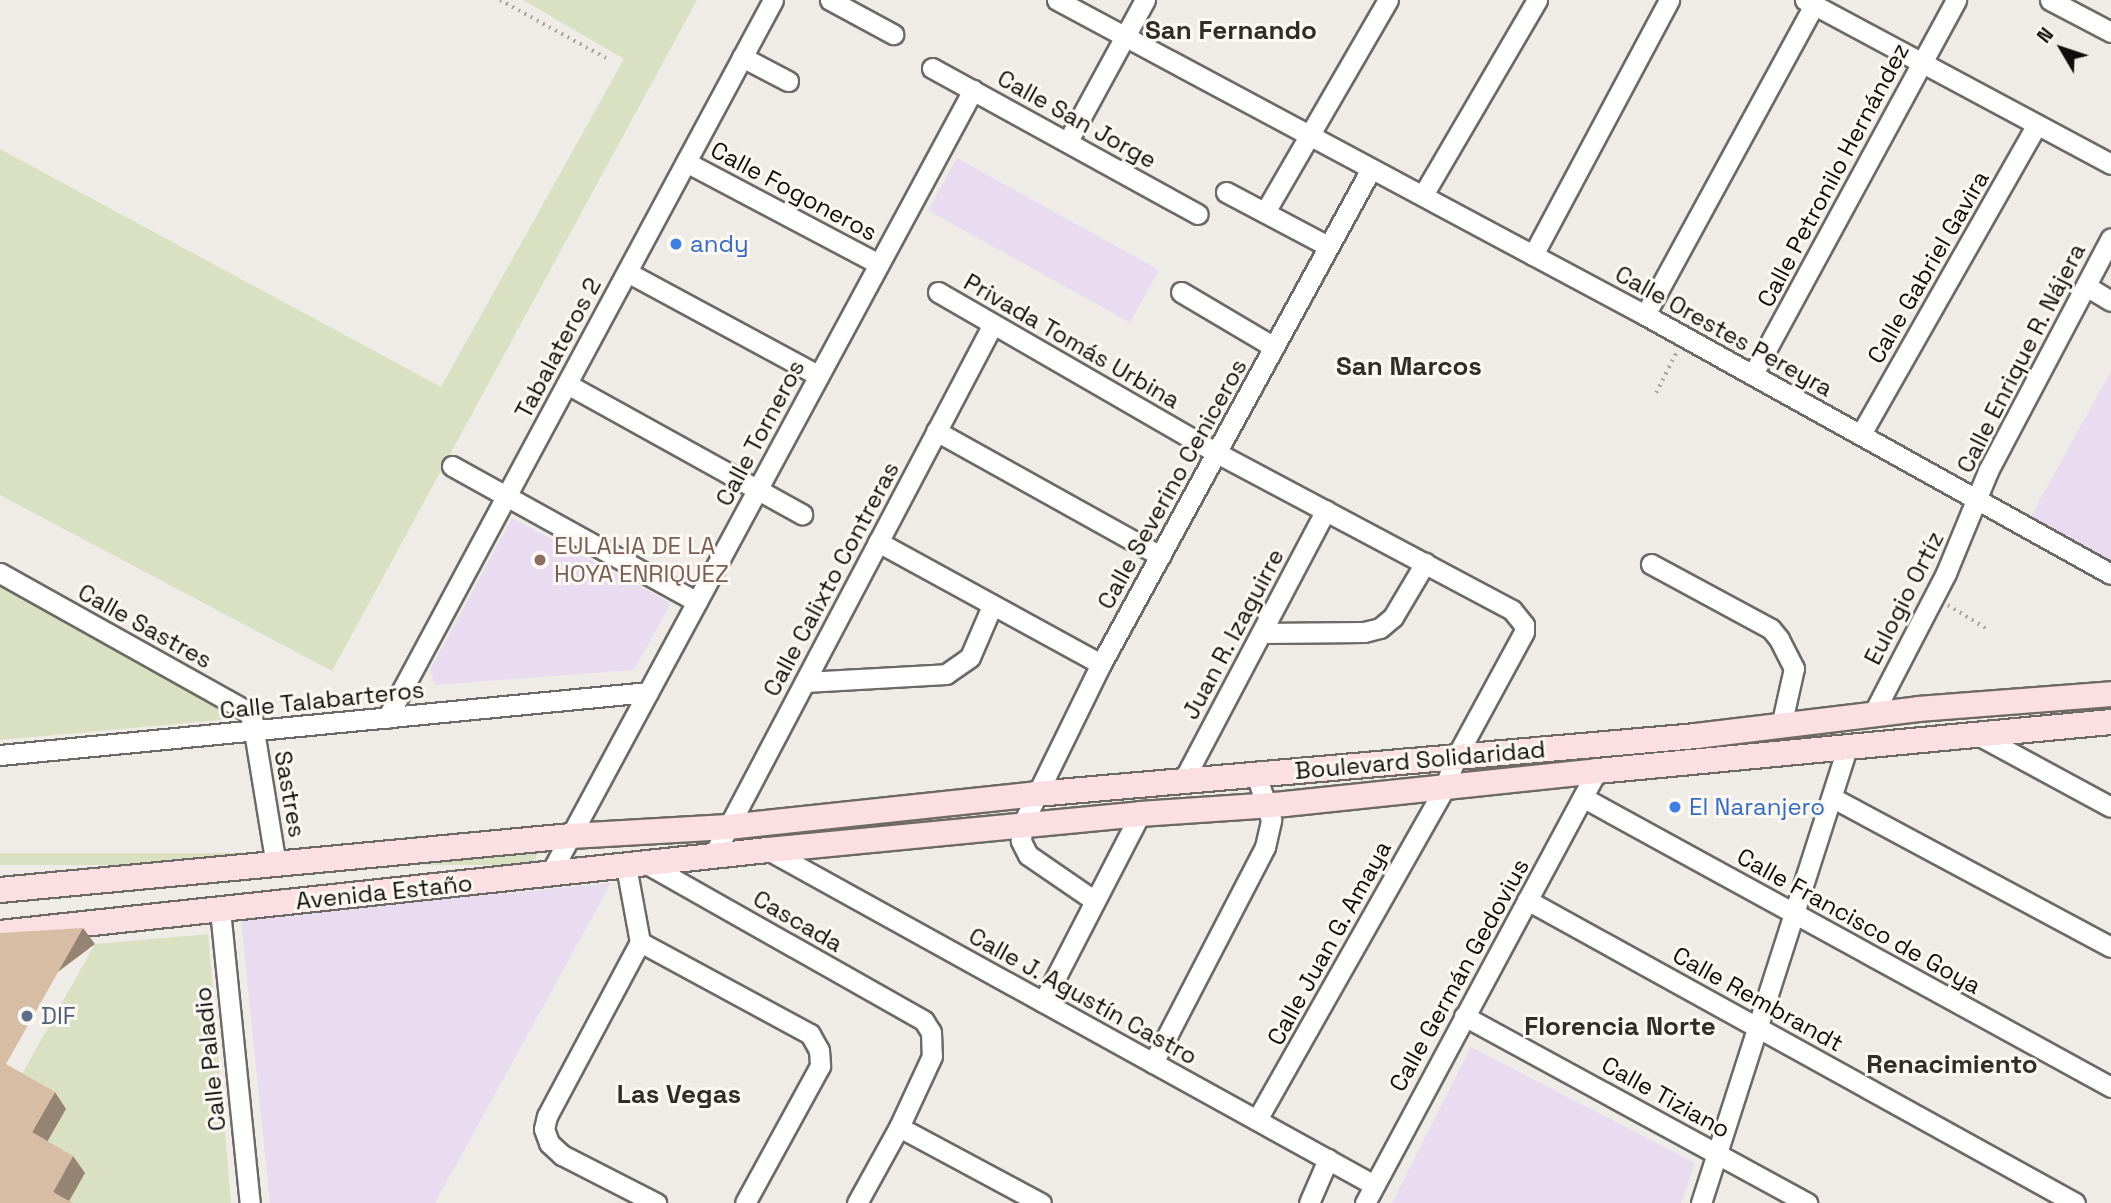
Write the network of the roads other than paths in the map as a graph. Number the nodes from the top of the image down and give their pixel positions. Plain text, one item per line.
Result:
1 (773, 0) edge
2 (830, 0) edge
3 (1057, 0) edge
4 (1145, 0) edge
5 (1388, 0) edge
6 (1537, 0) edge
7 (1669, 0) edge
8 (1956, 0) edge
9 (2050, 0) edge
10 (1810, 2) edge
11 (2111, 32) edge
12 (893, 34) dead end
13 (1125, 37) junction
14 (742, 57) junction
15 (1922, 63) junction
16 (932, 68) dead end
17 (789, 81) dead end
18 (973, 90) junction
19 (2037, 124) junction
20 (1311, 134) junction
21 (1068, 141) junction
22 (686, 162) junction
23 (2111, 164) edge
24 (1371, 169) junction
25 (1226, 192) dead end
26 (1423, 195) junction
27 (1265, 212) junction
28 (1198, 214) dead end
29 (2111, 238) edge
30 (1328, 246) junction
31 (1533, 255) junction
32 (878, 264) junction
33 (627, 272) junction
34 (2085, 286) junction
35 (938, 292) dead end
36 (1181, 292) dead end
37 (2111, 301) edge
38 (1645, 315) junction
39 (993, 324) junction
40 (1274, 347) junction
41 (1753, 374) junction
42 (819, 376) junction
43 (566, 384) junction
44 (936, 432) junction
45 (1861, 434) junction
46 (1217, 453) junction
47 (452, 467) dead end
48 (757, 490) junction
49 (506, 496) junction
50 (1975, 500) junction
51 (1326, 510) junction
52 (802, 514) dead end
53 (878, 542) junction
54 (1161, 556) junction
55 (1425, 563) junction
56 (1651, 564) dead end
57 (0, 573) edge
58 (2111, 573) edge
59 (697, 601) junction
60 (992, 606) junction
61 (1262, 633) junction
62 (1101, 664) junction
63 (804, 682) junction
64 (648, 692) junction
65 (2111, 694) edge
66 (1917, 709) junction
67 (1872, 716) junction
68 (387, 718) junction
69 (2111, 722) edge
70 (1781, 726) junction
71 (254, 731) junction
72 (1976, 734) junction
73 (1696, 736) junction
74 (1919, 740) junction
75 (1847, 747) junction
76 (0, 755) edge
77 (1456, 757) junction
78 (1699, 761) junction
79 (1597, 771) junction
80 (1256, 774) junction
81 (1183, 780) junction
82 (1444, 789) junction
83 (1036, 794) junction
84 (1833, 798) junction
85 (1584, 799) junction
86 (1267, 805) junction
87 (2111, 807) edge
88 (1139, 814) junction
89 (1022, 825) junction
90 (728, 827) junction
91 (570, 836) junction
92 (768, 850) junction
93 (713, 856) junction
94 (276, 865) junction
95 (636, 865) junction
96 (550, 874) junction
97 (0, 890) edge
98 (1528, 900) junction
99 (1095, 901) junction
100 (220, 910) junction
101 (1796, 914) junction
102 (0, 933) edge
103 (640, 942) junction
104 (2111, 947) edge
105 (1043, 1002) junction
106 (1464, 1016) junction
107 (1758, 1027) junction
108 (1153, 1063) junction
109 (2111, 1087) edge
110 (1257, 1120) junction
111 (899, 1127) junction
112 (1718, 1154) junction
113 (1328, 1159) junction
114 (1374, 1185) junction
115 (250, 1203) edge
116 (656, 1203) edge
117 (744, 1203) edge
118 (857, 1203) edge
119 (1041, 1203) edge
120 (1309, 1203) edge
121 (1365, 1203) edge
122 (1701, 1203) edge
123 (1807, 1203) edge
124 (2075, 1203) edge

1 - 14 street, Tabalateros 2
2 - 12 street
3 - 13 street, Calle Orestes Pereyra
4 - 13 street
5 - 20 street
6 - 26 street
7 - 31 street
8 - 15 street, Calle Petronilo Hernández
9 - 11 street
10 - 15 street
10 - 38 street
13 - 20 street, Calle Orestes Pereyra
13 - 21 street
14 - 17 street
14 - 22 street, Tabalateros 2
15 - 19 street
15 - 41 street, Calle Petronilo Hernández
16 - 18 street, Calle San Jorge
18 - 21 street, Calle San Jorge
18 - 32 street, Calle Torneros
19 - 23 street
19 - 45 street, Calle Gabriel Gavira
20 - 24 street, Calle Orestes Pereyra
20 - 27 street
21 - 28 street, Calle San Jorge
22 - 32 street, Calle Fogoneros
22 - 33 street, Tabalateros 2
24 - 26 street, Calle Orestes Pereyra
24 - 30 street, Calle Severino Ceniceros
25 - 27 street
26 - 31 street, Calle Orestes Pereyra
27 - 30 street
29 - 34 street, Calle Enrique R. Nájera
30 - 40 street, Calle Severino Ceniceros
31 - 38 street, Calle Orestes Pereyra
32 - 42 street, Calle Torneros
33 - 42 street
33 - 43 street, Tabalateros 2
34 - 37 street
34 - 50 street, Calle Enrique R. Nájera
35 - 39 street, Privada Tomás Urbina
36 - 40 street
38 - 41 street, Calle Orestes Pereyra
39 - 44 street, Calle Calixto Contreras
39 - 46 street, Privada Tomás Urbina
40 - 46 street, Calle Severino Ceniceros
41 - 45 street, Calle Orestes Pereyra
42 - 48 street, Calle Torneros
43 - 48 street
43 - 49 street, Tabalateros 2
44 - 53 street, Calle Calixto Contreras
44 - 54 street
45 - 50 street, Calle Orestes Pereyra
46 - 51 street, Privada Tomás Urbina
46 - 54 street, Calle Severino Ceniceros
47 - 49 street
48 - 52 street
48 - 59 street, Calle Torneros
49 - 59 street
49 - 68 street, Tabalateros 2
50 - 58 street, Calle Orestes Pereyra
50 - 67 street, Eulogio Ortíz
51 - 55 street, Privada Tomás Urbina
51 - 61 street, Juan R. Izaguirre
53 - 60 street
53 - 63 street, Calle Calixto Contreras
54 - 62 street, Calle Severino Ceniceros
55 - 61 street
55 - 77 street, Calle Juan G. Amaya
56 - 70 street
57 - 71 street, Calle Sastres
59 - 64 street, Calle Torneros
60 - 62 street
60 - 63 street
61 - 81 street, Juan R. Izaguirre
62 - 83 street, Calle Severino Ceniceros
63 - 90 street, Calle Calixto Contreras
64 - 68 street, Calle Talabarteros
64 - 91 street, Calle Torneros
65 - 66 main road, Boulevard Solidaridad
66 - 67 main road, Boulevard Solidaridad
66 - 74 main road
67 - 70 main road, Boulevard Solidaridad
68 - 71 street, Calle Talabarteros
69 - 72 main road, Boulevard Solidaridad
70 - 73 main road, Boulevard Solidaridad
71 - 76 street, Calle Talabarteros
71 - 94 street, Sastres
72 - 74 main road, Boulevard Solidaridad
72 - 87 street
73 - 77 main road, Boulevard Solidaridad
73 - 78 main road
74 - 75 main road, Boulevard Solidaridad
75 - 78 main road, Boulevard Solidaridad
75 - 84 street
77 - 80 main road, Boulevard Solidaridad
77 - 82 street, Calle Juan G. Amaya
78 - 79 main road, Boulevard Solidaridad
79 - 82 main road, Boulevard Solidaridad
79 - 85 street, Calle Germán Gedovius
80 - 81 main road, Boulevard Solidaridad
80 - 86 street
81 - 83 main road, Boulevard Solidaridad
82 - 86 main road, Boulevard Solidaridad
82 - 110 street, Calle Juan G. Amaya
83 - 89 street, Calle Severino Ceniceros
83 - 90 main road, Boulevard Solidaridad
84 - 101 street
84 - 104 street
85 - 98 street, Calle Germán Gedovius
85 - 101 street, Calle Francisco de Goya
86 - 88 main road, Boulevard Solidaridad
86 - 108 street
88 - 89 main road, Boulevard Solidaridad
88 - 99 street
89 - 92 main road, Boulevard Solidaridad
89 - 99 street
90 - 91 main road, Avenida Estaño
90 - 93 street, Calle Calixto Contreras
91 - 94 main road, Avenida Estaño
91 - 96 street, Calle Torneros
92 - 93 main road, Avenida Estaño
92 - 105 street, Calle J. Agustín Castro
93 - 95 main road, Avenida Estaño
94 - 97 main road, Avenida Estaño
95 - 96 main road, Avenida Estaño
95 - 103 street
95 - 111 street, Cascada
96 - 100 main road, Avenida Estaño
98 - 106 street, Calle Germán Gedovius
98 - 107 street, Calle Rembrandt
99 - 105 street
100 - 102 main road, Avenida Estaño
100 - 115 street, Calle Paladio
101 - 107 street
101 - 109 street, Calle Francisco de Goya
103 - 116 street
103 - 117 street
105 - 108 street, Calle J. Agustín Castro
106 - 112 street, Calle Tiziano
106 - 114 street, Calle Germán Gedovius
107 - 112 street
107 - 124 street, Calle Rembrandt
108 - 110 street, Calle J. Agustín Castro
110 - 113 street, Calle J. Agustín Castro
111 - 118 street
111 - 119 street
112 - 122 street
112 - 123 street, Calle Tiziano
113 - 114 street, Calle J. Agustín Castro
113 - 120 street
114 - 121 street, Calle Germán Gedovius

